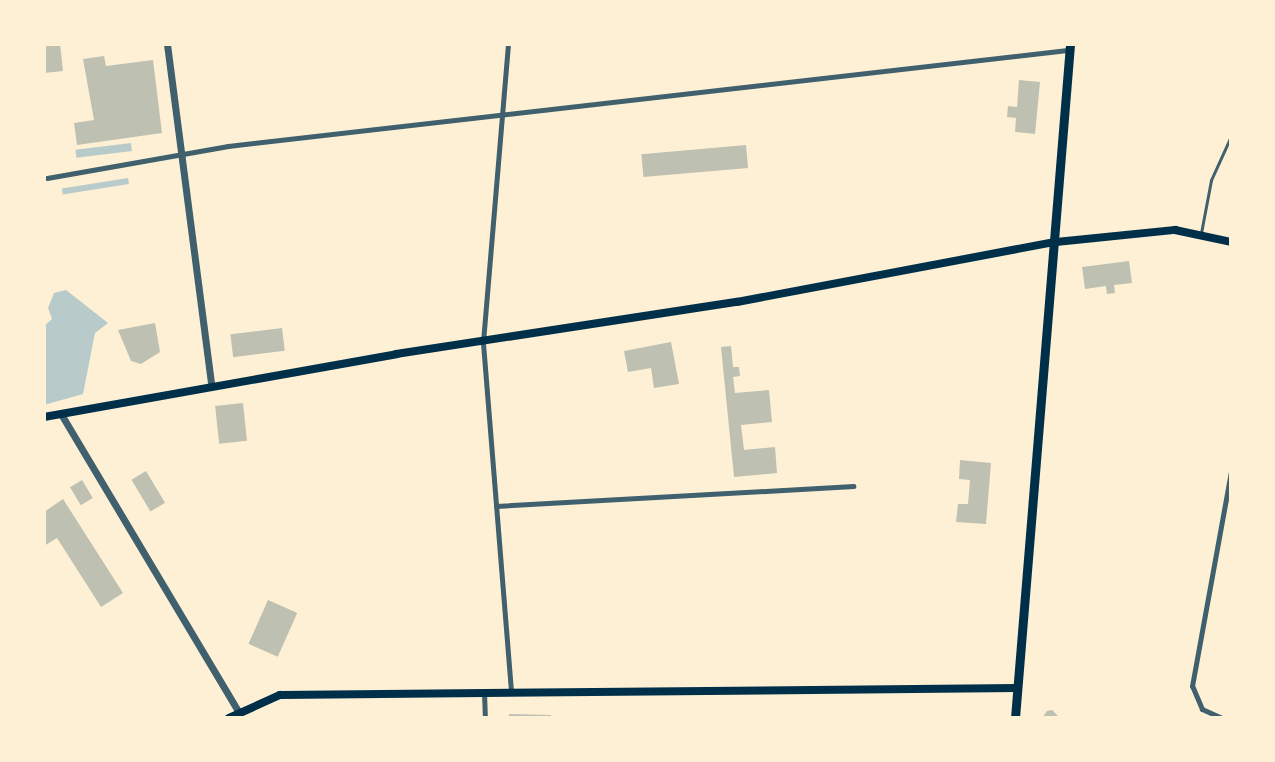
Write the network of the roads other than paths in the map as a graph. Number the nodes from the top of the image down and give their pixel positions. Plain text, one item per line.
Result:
1 (167, 44) edge
2 (508, 44) edge
3 (1069, 47) edge
4 (503, 116) junction
5 (1231, 136) edge
6 (181, 155) junction
7 (47, 178) dead end
8 (1201, 233) junction
9 (1056, 242) junction
10 (1231, 242) edge
11 (483, 343) junction
12 (211, 385) junction
13 (61, 414) junction
14 (44, 417) edge
15 (1231, 472) edge
16 (853, 486) dead end
17 (496, 506) junction
18 (1017, 688) junction
19 (511, 691) junction
20 (484, 692) junction
21 (238, 711) junction
22 (229, 718) edge
23 (485, 718) edge
24 (1015, 718) edge
25 (1222, 718) edge

1 - 6 street
2 - 4 street
3 - 4 street
3 - 9 highway
4 - 6 street
4 - 11 street
5 - 8 lane
6 - 7 street
6 - 12 street
8 - 9 main road
8 - 10 main road
9 - 11 main road
9 - 18 highway
11 - 12 main road
11 - 17 street
12 - 13 main road
13 - 14 main road
13 - 21 street
15 - 25 street
16 - 17 street
17 - 19 street
18 - 19 main road
18 - 24 highway
19 - 20 main road
20 - 21 main road
20 - 23 street
21 - 22 main road

